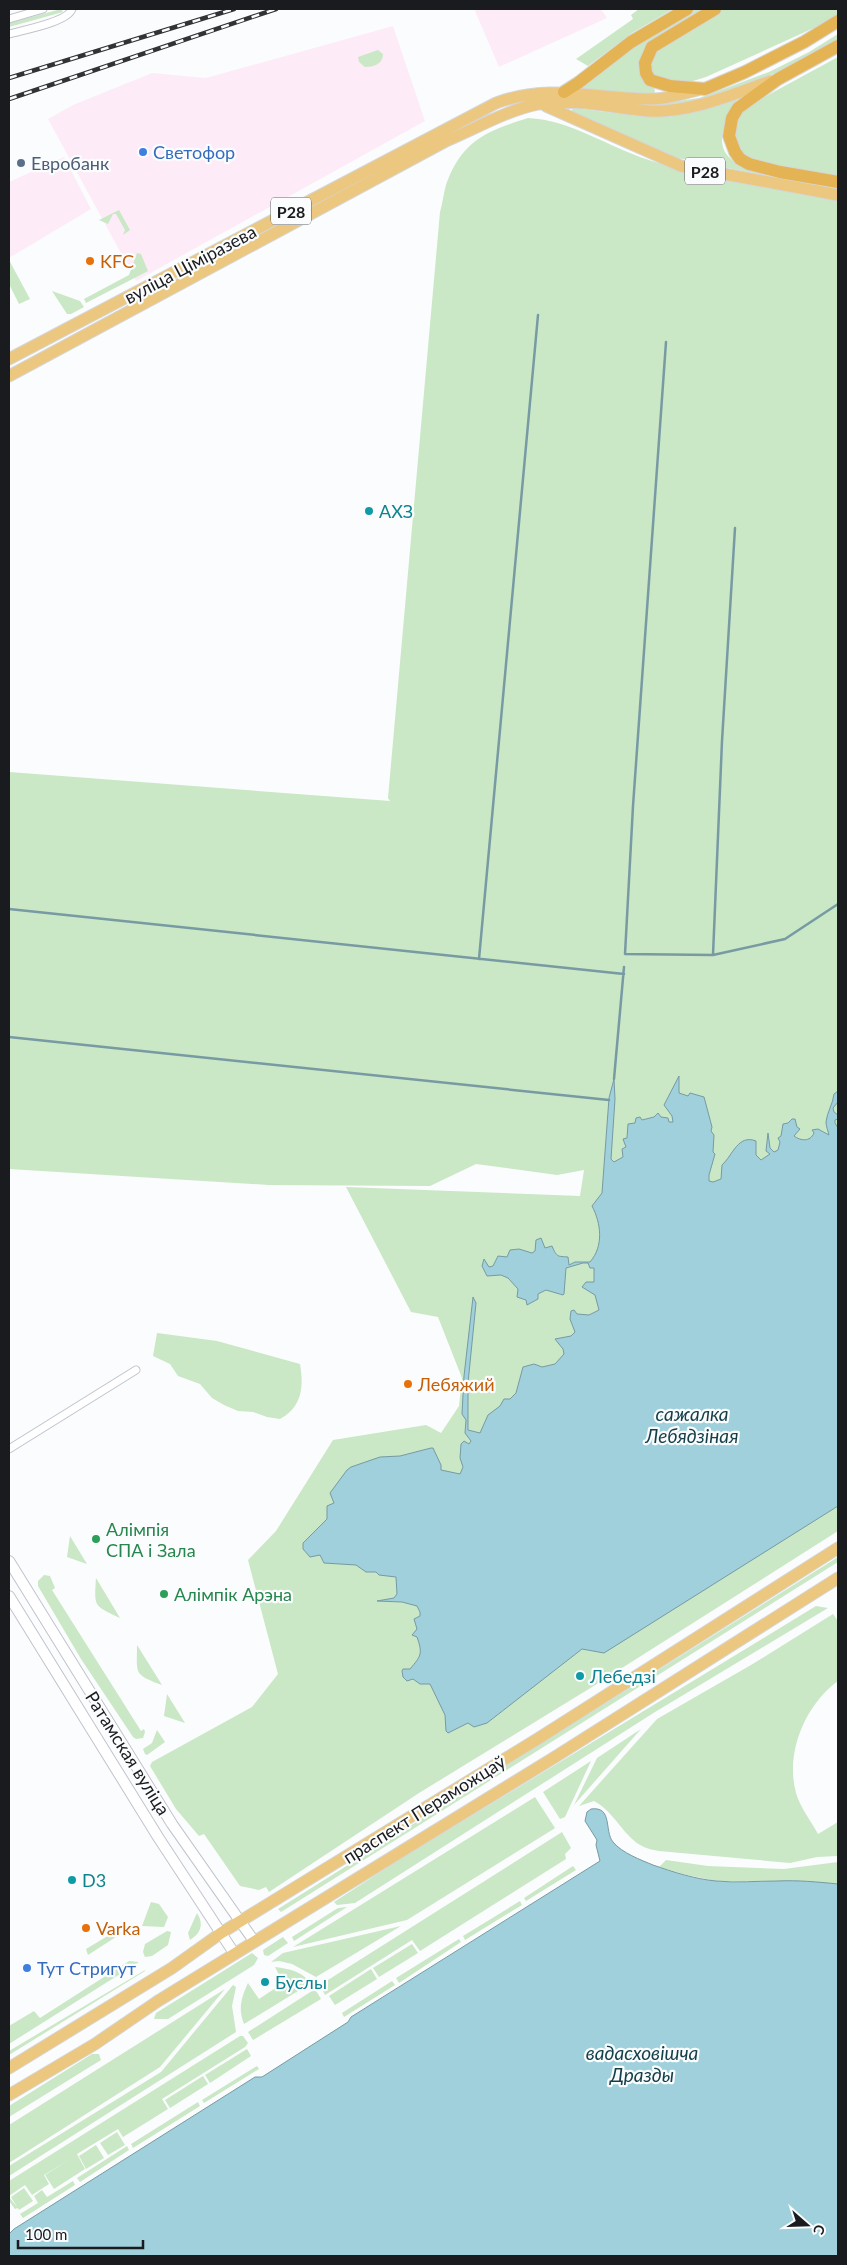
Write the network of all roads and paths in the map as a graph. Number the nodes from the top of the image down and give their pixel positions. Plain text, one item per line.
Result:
1 (43, 9) edge
2 (72, 9) edge
3 (686, 9) edge
4 (715, 9) edge
5 (9, 19) edge
6 (838, 21) edge
7 (9, 34) edge
8 (838, 46) edge
9 (778, 79) junction
10 (706, 89) junction
11 (564, 92) junction
12 (540, 104) junction
13 (838, 182) edge
14 (838, 195) edge
15 (9, 359) edge
16 (9, 376) edge
17 (136, 1370) dead end
18 (9, 1449) edge
19 (838, 1548) edge
20 (9, 1561) edge
21 (838, 1578) edge
22 (9, 1596) edge
23 (240, 1921) junction
24 (222, 1932) junction
25 (254, 1941) junction
26 (234, 1953) junction
27 (9, 2068) edge
28 (9, 2095) edge

1 - 5 street
2 - 7 street
3 - 11 highway
4 - 10 highway, Р28
6 - 10 highway, Р28
8 - 9 highway, Р28
9 - 12 main road, Р28
9 - 13 highway, Р28
10 - 11 main road, Р28
11 - 15 main road, вуліца Ціміразева / Р28
12 - 14 main road, Р28
12 - 16 main road, вуліца Ціміразева / Р28
17 - 18 street
19 - 23 main road, праспект Пераможцаў
20 - 23 main road, Ратамская вуліца
21 - 25 main road, праспект Пераможцаў
22 - 24 main road, Ратамская вуліца
23 - 24 main road, праспект Пераможцаў
23 - 25 main road, Ратамская вуліца
24 - 26 main road, Ратамская вуліца
24 - 27 main road, праспект Пераможцаў
25 - 26 main road, праспект Пераможцаў
26 - 28 main road, праспект Пераможцаў

